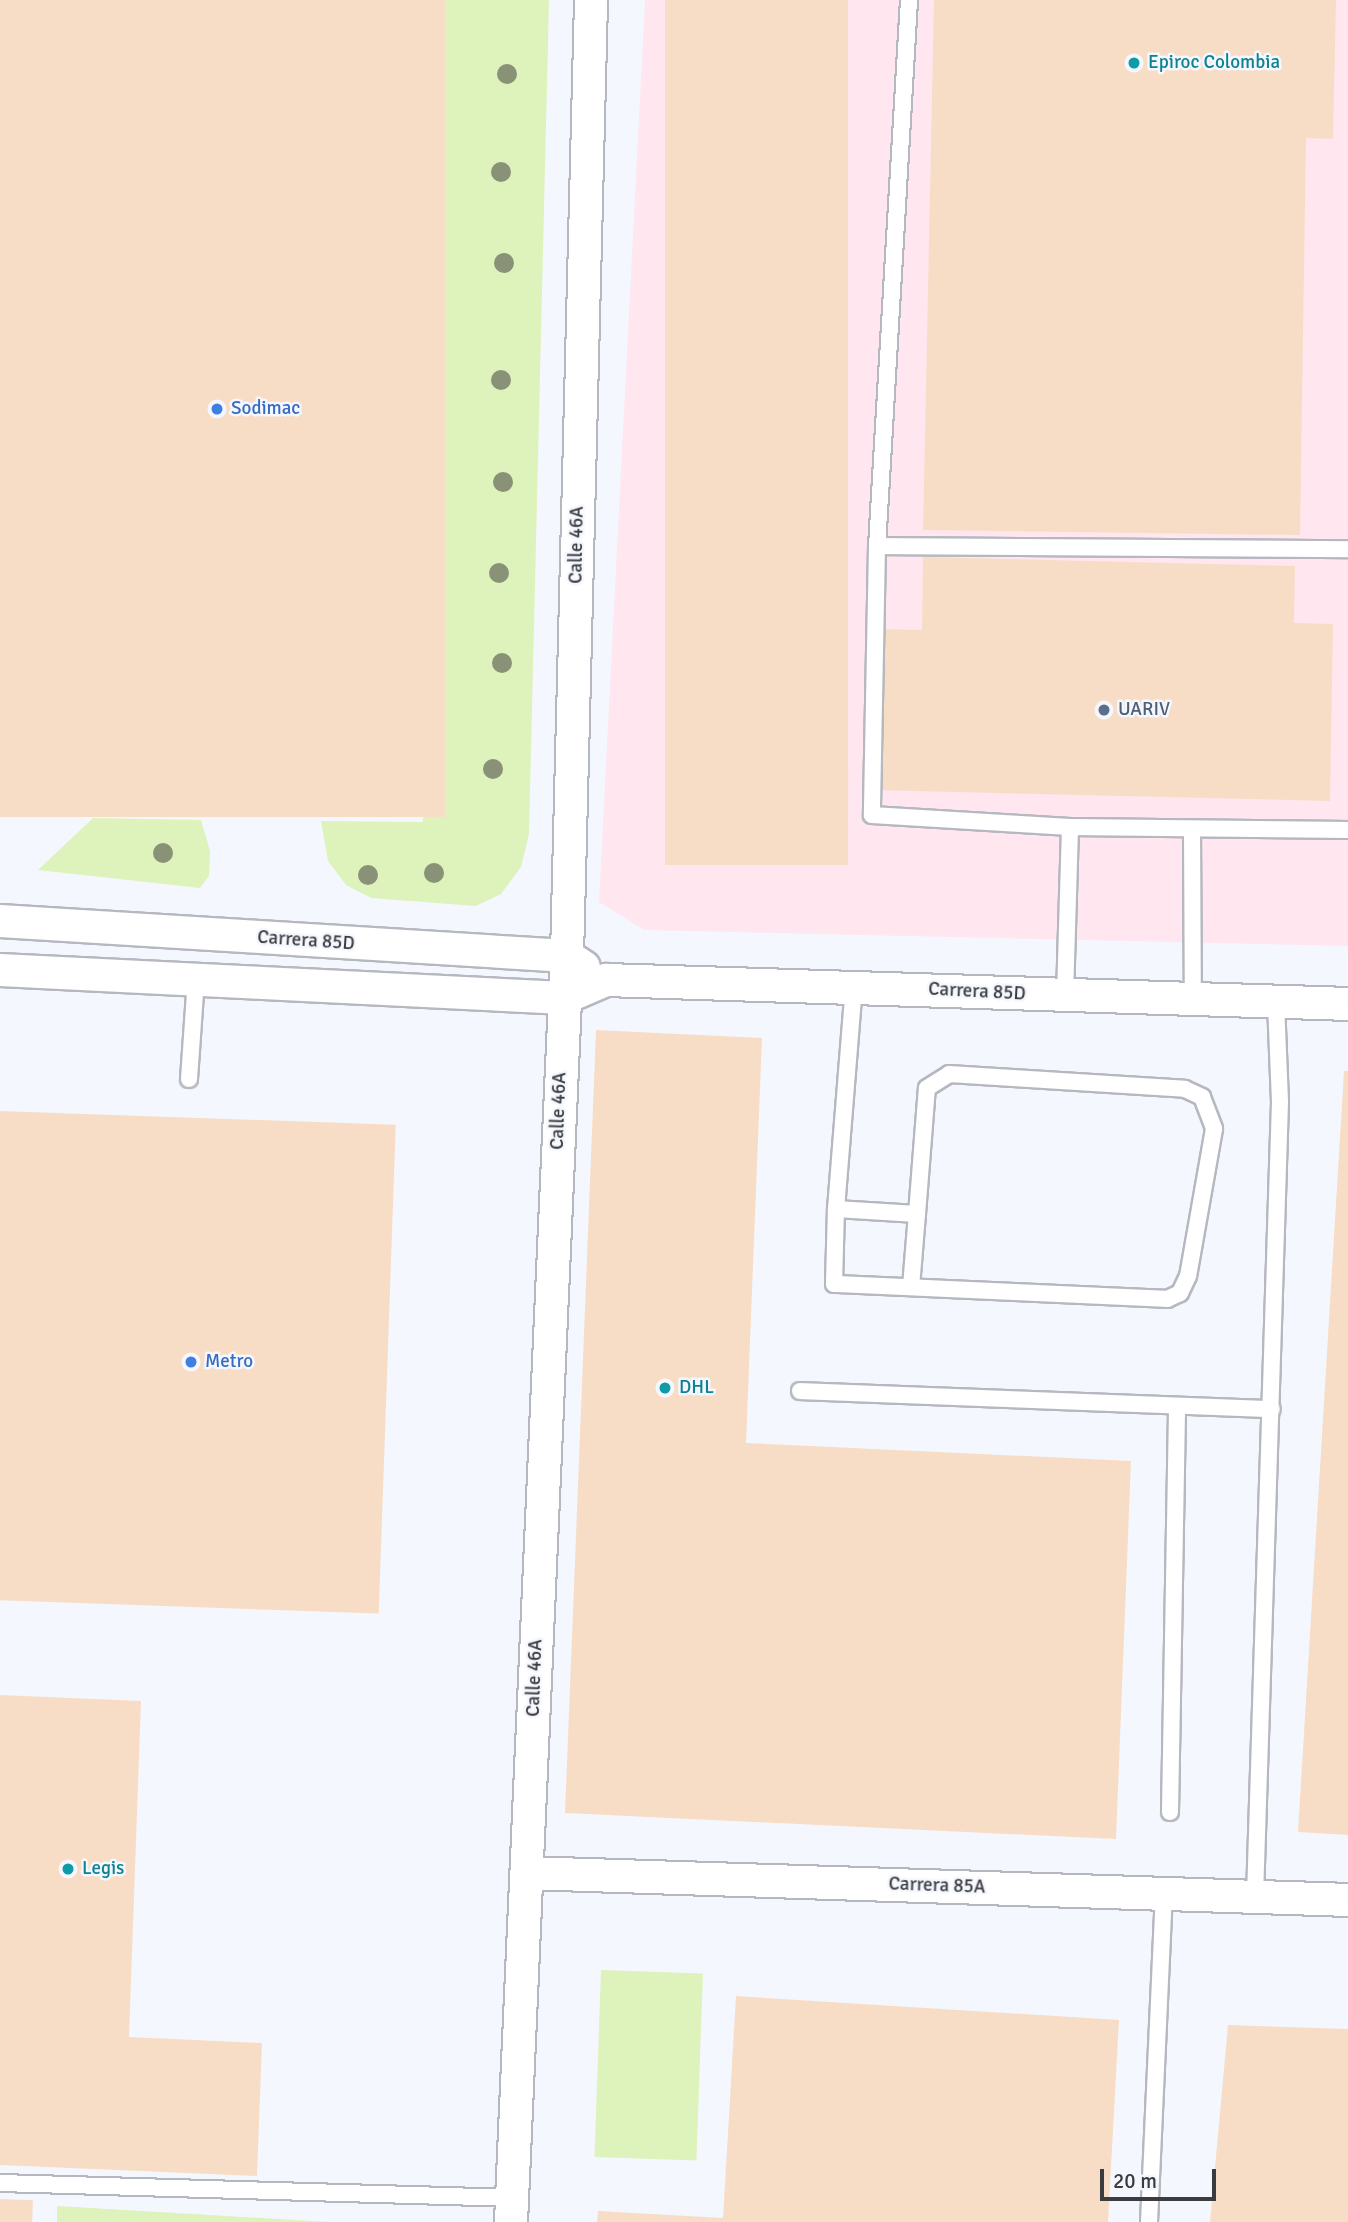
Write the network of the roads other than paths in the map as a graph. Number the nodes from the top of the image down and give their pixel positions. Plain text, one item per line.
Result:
1 (591, 0) edge
2 (909, 0) edge
3 (877, 546) junction
4 (1348, 549) edge
5 (1070, 827) junction
6 (1348, 830) edge
7 (1192, 831) junction
8 (0, 921) edge
9 (566, 956) junction
10 (0, 970) edge
11 (196, 980) junction
12 (606, 980) junction
13 (854, 986) junction
14 (1065, 996) junction
15 (564, 998) junction
16 (1193, 999) junction
17 (1276, 1002) junction
18 (1348, 1004) edge
19 (189, 1079) dead end
20 (836, 1209) junction
21 (917, 1214) junction
22 (911, 1287) junction
23 (800, 1391) dead end
24 (1177, 1407) junction
25 (1272, 1409) junction
26 (1170, 1812) dead end
27 (527, 1873) junction
28 (1164, 1894) junction
29 (1255, 1897) junction
30 (1348, 1900) edge
31 (0, 2183) edge
32 (512, 2210) edge
33 (1149, 2222) edge

1 - 9 street, Calle 46A
2 - 3 lane
3 - 4 lane
3 - 5 lane
5 - 7 lane
5 - 14 lane
6 - 7 lane
7 - 16 lane
8 - 9 street, Carrera 85D
9 - 12 street, Carrera 85D
9 - 15 street, Calle 46A
10 - 11 street, Carrera 85D
11 - 15 street, Carrera 85D
11 - 19 lane
12 - 13 street, Carrera 85D
12 - 15 street, Carrera 85D
13 - 14 street, Carrera 85D
13 - 20 lane
14 - 16 street, Carrera 85D
15 - 27 street, Calle 46A
16 - 17 street, Carrera 85D
17 - 18 street, Carrera 85D
17 - 25 lane
20 - 21 lane
20 - 22 lane
21 - 22 lane
21 - 22 lane
23 - 24 lane
24 - 25 lane
24 - 26 lane
25 - 29 lane
27 - 28 street, Carrera 85A
27 - 32 street, Calle 46A
28 - 29 street, Carrera 85A
28 - 33 lane
29 - 30 street, Carrera 85A
31 - 32 lane

